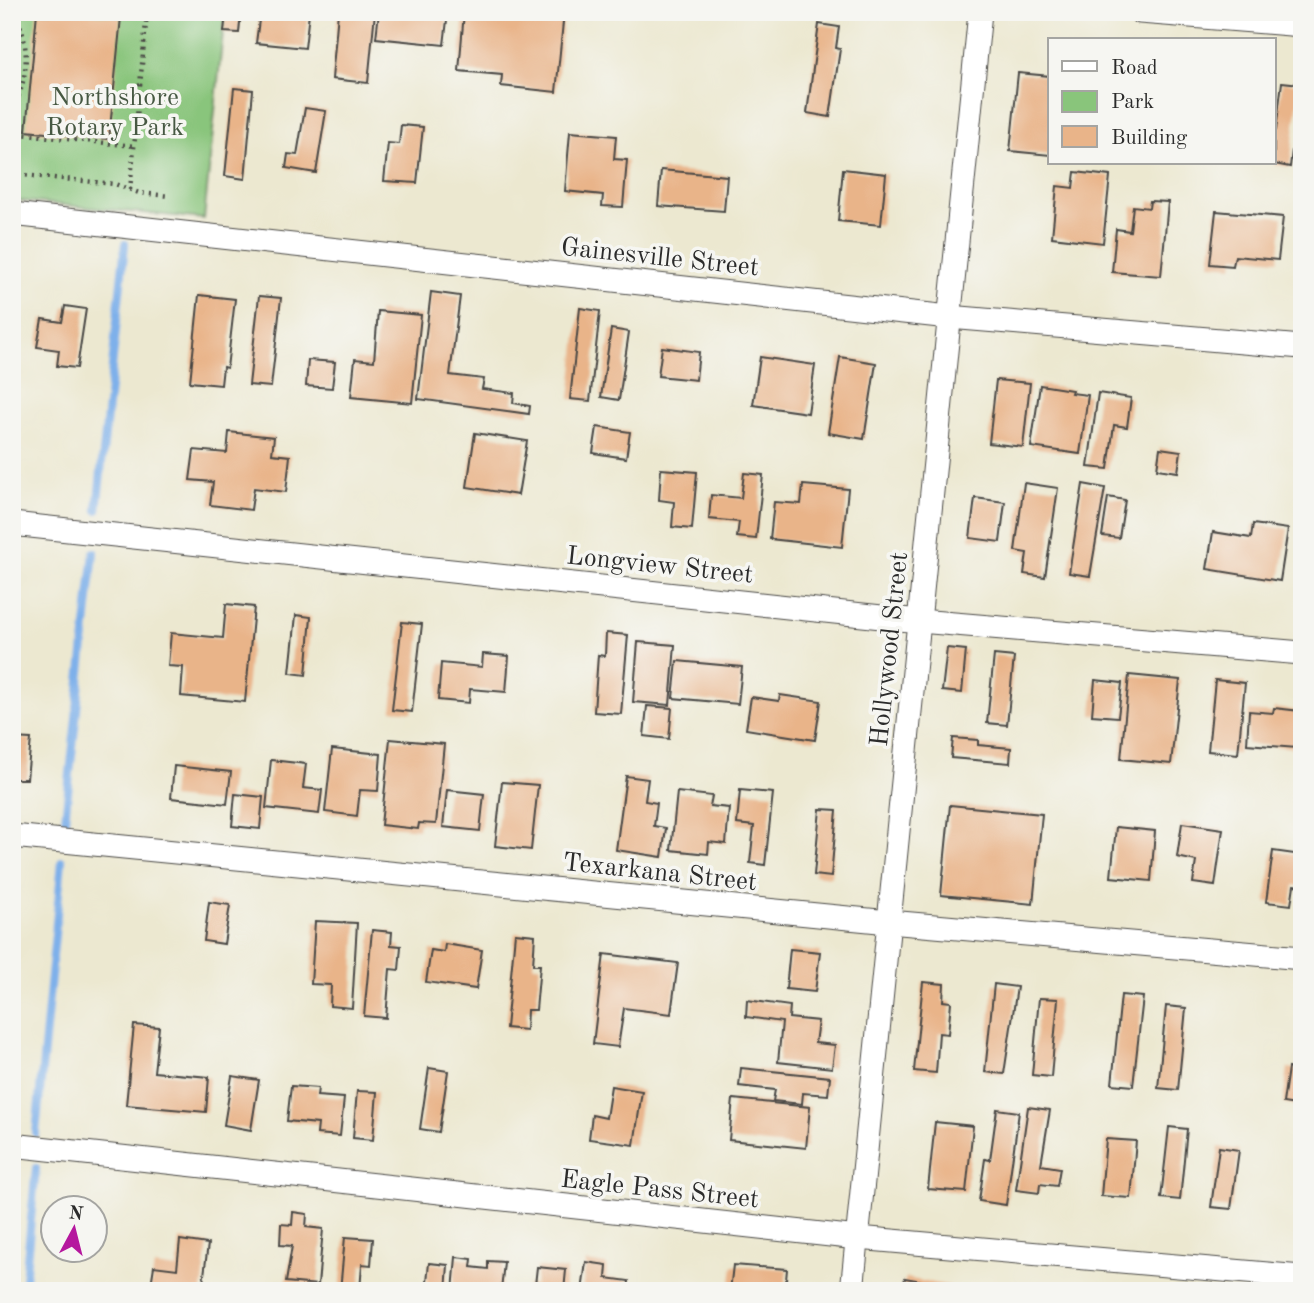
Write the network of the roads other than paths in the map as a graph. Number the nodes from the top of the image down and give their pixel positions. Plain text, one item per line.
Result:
1 (980, 12) edge
2 (1140, 12) edge
3 (1302, 25) edge
4 (12, 214) edge
5 (949, 317) junction
6 (1302, 347) edge
7 (12, 524) edge
8 (919, 621) junction
9 (1302, 653) edge
10 (12, 836) edge
11 (889, 922) junction
12 (1302, 958) edge
13 (12, 1145) edge
14 (858, 1238) junction
15 (1302, 1277) edge
16 (852, 1291) edge

1 - 5 street, Hollywood Street
2 - 3 street
4 - 5 street, Gainesville Street
5 - 6 street, Gainesville Street
5 - 8 street, Hollywood Street
7 - 8 street, Longview Street
8 - 9 street, Longview Street
8 - 11 street, Hollywood Street
10 - 11 street, Texarkana Street
11 - 12 street, Texarkana Street
11 - 14 street, Hollywood Street
13 - 14 street, Eagle Pass Street
14 - 15 street, Eagle Pass Street
14 - 16 street, Hollywood Street

